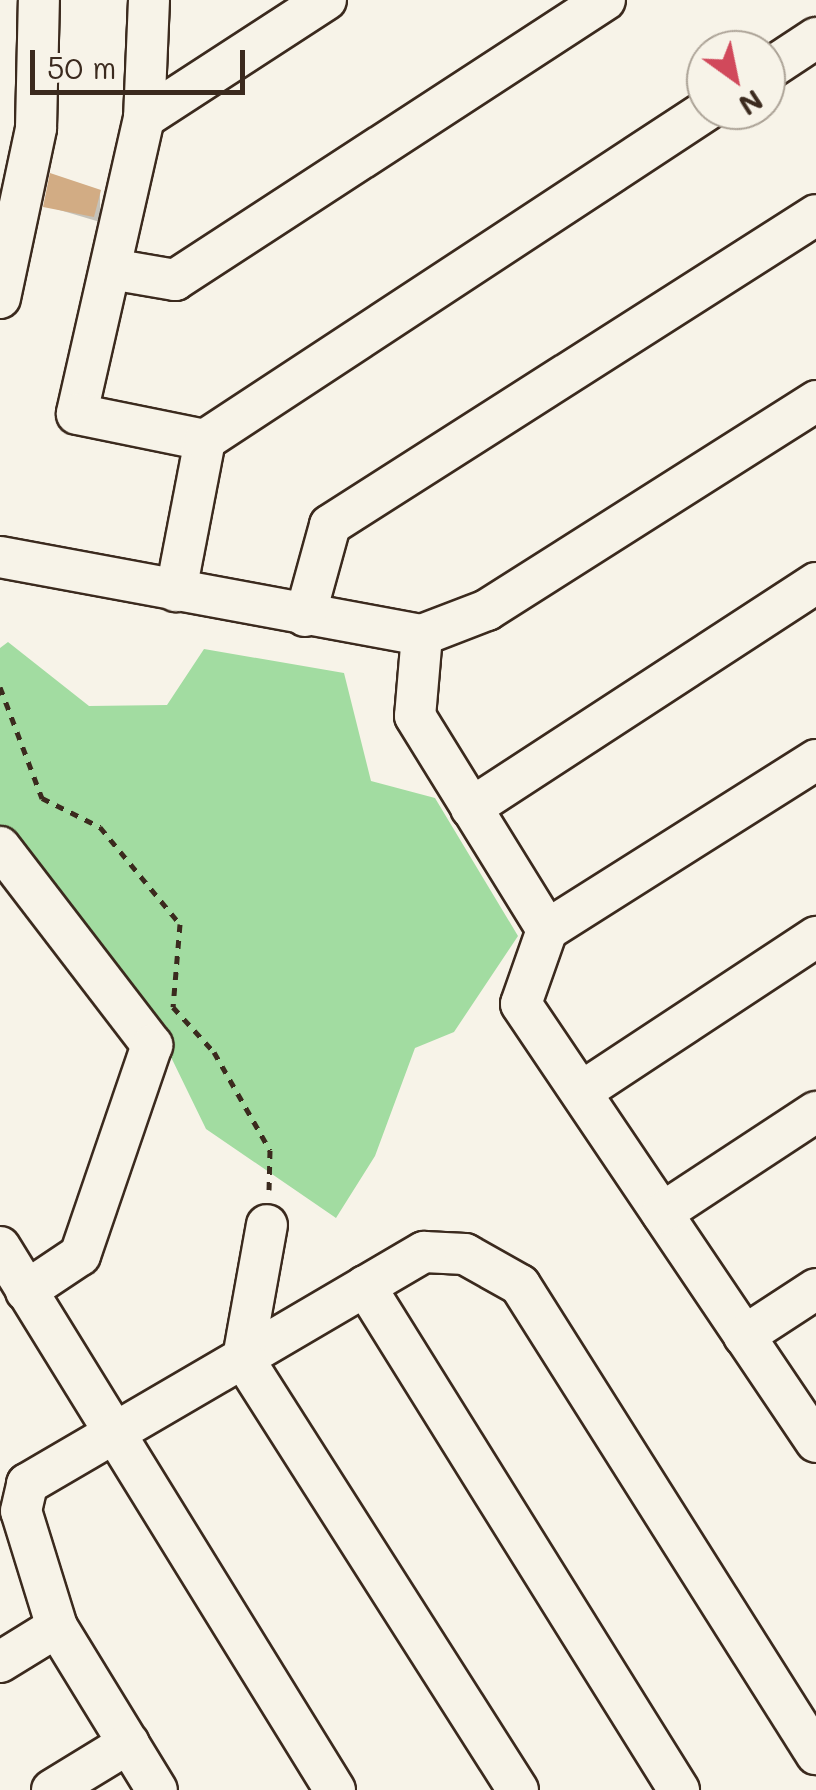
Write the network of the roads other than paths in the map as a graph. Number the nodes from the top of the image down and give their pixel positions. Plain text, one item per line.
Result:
1 (39, 0) edge
2 (149, 0) edge
3 (326, 0) edge
4 (605, 0) edge
5 (816, 38) edge
6 (786, 58) edge
7 (144, 118) junction
8 (686, 124) edge
9 (816, 215) edge
10 (112, 269) junction
11 (0, 298) edge
12 (816, 401) edge
13 (206, 440) junction
14 (0, 557) edge
15 (816, 583) edge
16 (176, 591) junction
17 (305, 616) junction
18 (422, 635) junction
19 (816, 760) edge
20 (472, 808) junction
21 (0, 847) edge
22 (547, 930) junction
23 (816, 937) edge
24 (581, 1092) junction
25 (816, 1112) edge
26 (662, 1213) junction
27 (267, 1225) road end
28 (0, 1247) edge
29 (365, 1286) junction
30 (816, 1289) edge
31 (26, 1291) junction
32 (744, 1336) junction
33 (243, 1358) junction
34 (115, 1435) junction
35 (816, 1442) edge
36 (57, 1627) junction
37 (0, 1662) edge
38 (128, 1744) junction
39 (816, 1754) edge
40 (52, 1790) edge
41 (157, 1790) edge
42 (336, 1790) edge
43 (518, 1790) edge
44 (679, 1790) edge

1 - 11 street
2 - 7 street
3 - 7 street
4 - 10 street
5 - 6 street
7 - 10 street
8 - 13 street
9 - 17 street
10 - 13 street
12 - 18 street
13 - 16 street
14 - 16 street
15 - 20 street
16 - 17 street
17 - 18 street
18 - 20 street
19 - 22 street
20 - 22 street
21 - 31 street
22 - 24 street
23 - 24 street
24 - 26 street
25 - 26 street
26 - 32 street
27 - 33 street
28 - 31 street
29 - 33 street
29 - 39 street
29 - 44 street
30 - 32 street
31 - 34 street
32 - 35 street
33 - 34 street
33 - 43 street
34 - 36 street
34 - 42 street
36 - 37 street
36 - 38 street
38 - 40 street
38 - 41 street

